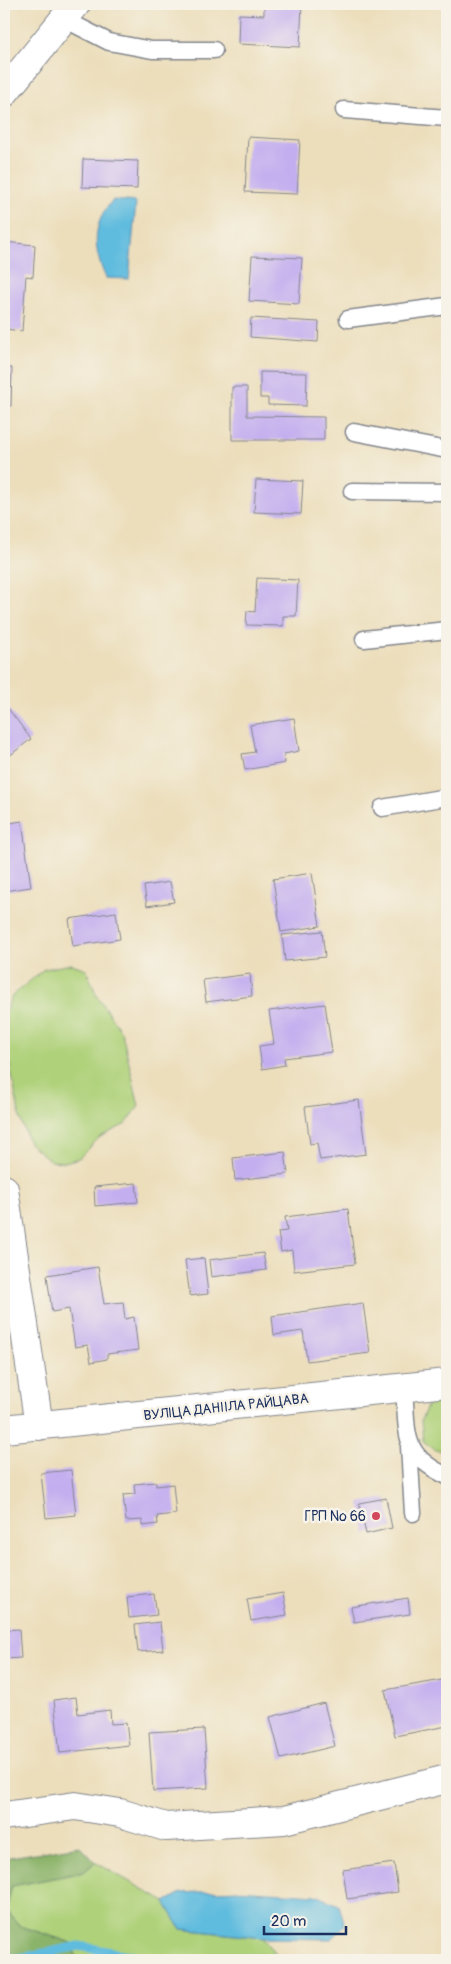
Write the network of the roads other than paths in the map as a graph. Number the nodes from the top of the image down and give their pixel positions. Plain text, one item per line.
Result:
1 (70, 11) edge
2 (214, 50) dead end
3 (4, 93) edge
4 (344, 110) dead end
5 (447, 118) edge
6 (447, 306) edge
7 (348, 319) dead end
8 (354, 432) dead end
9 (447, 450) edge
10 (352, 491) dead end
11 (447, 492) edge
12 (447, 630) edge
13 (364, 639) dead end
14 (447, 797) edge
15 (382, 808) dead end
16 (4, 1189) edge
17 (447, 1383) edge
18 (404, 1389) junction
19 (39, 1426) junction
20 (4, 1429) edge
21 (409, 1446) junction
22 (447, 1476) edge
23 (412, 1513) dead end
24 (447, 1779) edge
25 (4, 1816) edge

1 - 2 lane
1 - 3 street
4 - 5 lane
6 - 7 lane
8 - 9 lane
10 - 11 lane
12 - 13 lane
14 - 15 lane
16 - 19 street
17 - 18 street, ВУЛІЦА ДАНІІЛА РАЙЦАВА
18 - 19 street, ВУЛІЦА ДАНІІЛА РАЙЦАВА
18 - 21 lane
19 - 20 street, ВУЛІЦА ДАНІІЛА РАЙЦАВА
21 - 22 lane
21 - 23 lane
24 - 25 street

